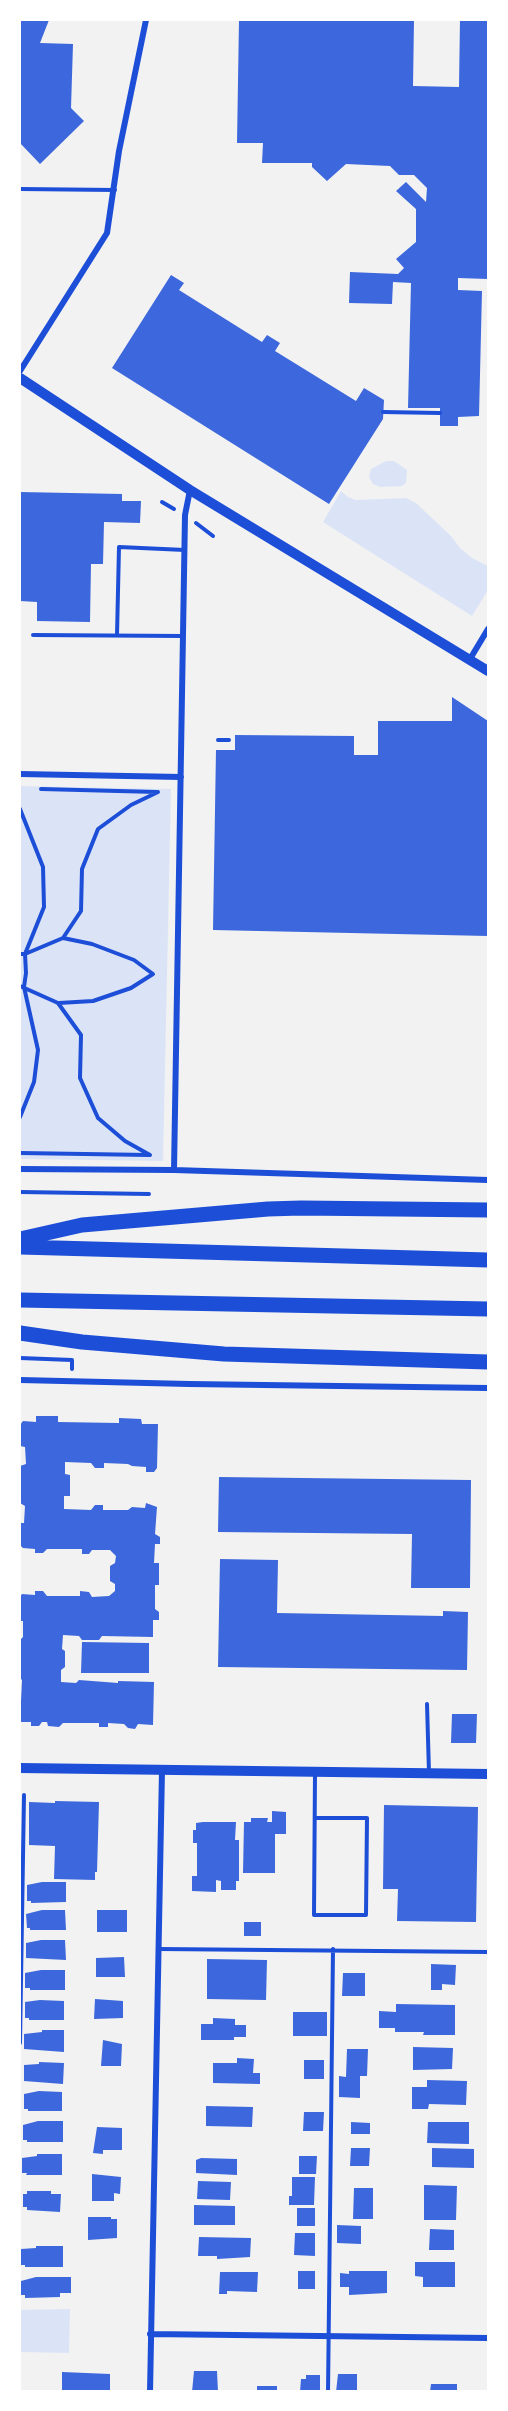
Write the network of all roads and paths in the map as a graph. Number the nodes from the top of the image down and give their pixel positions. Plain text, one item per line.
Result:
1 (146, 20) edge
2 (20, 189) edge
3 (115, 190) junction
4 (20, 370) edge
5 (20, 378) edge
6 (383, 412) dead end
7 (440, 412) dead end
8 (190, 490) junction
9 (185, 550) junction
10 (489, 629) edge
11 (33, 634) dead end
12 (117, 635) junction
13 (184, 636) junction
14 (470, 659) junction
15 (489, 671) edge
16 (218, 740) dead end
17 (229, 740) dead end
18 (20, 774) edge
19 (181, 777) junction
20 (31, 788) dead end
21 (20, 809) edge
22 (63, 938) junction
23 (22, 954) edge
24 (22, 986) edge
25 (58, 1003) junction
26 (20, 1117) edge
27 (20, 1153) edge
28 (20, 1169) edge
29 (174, 1170) junction
30 (489, 1180) edge
31 (20, 1192) edge
32 (149, 1194) dead end
33 (489, 1210) edge
34 (20, 1239) edge
35 (20, 1247) edge
36 (489, 1260) edge
37 (20, 1300) edge
38 (489, 1309) edge
39 (20, 1333) edge
40 (20, 1358) edge
41 (489, 1362) edge
42 (20, 1380) edge
43 (71, 1381) junction
44 (489, 1388) edge
45 (427, 1704) dead end
46 (20, 1768) edge
47 (162, 1770) junction
48 (315, 1772) junction
49 (429, 1774) junction
50 (489, 1774) edge
51 (24, 1795) dead end
52 (316, 1818) junction
53 (158, 1949) junction
54 (333, 1949) junction
55 (489, 1952) edge
56 (20, 1987) edge
57 (20, 2043) edge
58 (150, 2334) junction
59 (329, 2336) junction
60 (489, 2338) edge
61 (150, 2391) edge
62 (328, 2391) edge

1 - 3 street
2 - 3 lane
3 - 4 street
5 - 8 street
6 - 7 path
8 - 9 street
8 - 14 street
9 - 12 lane
9 - 13 street
10 - 14 street
11 - 12 lane
12 - 13 lane
13 - 19 street
14 - 15 street
16 - 17 path
18 - 19 street
19 - 29 street
20 - 22 path
21 - 23 path
22 - 23 path
22 - 25 path
23 - 24 path
24 - 25 path
24 - 26 path
25 - 27 path
28 - 29 street
29 - 30 street
31 - 32 path
33 - 34 highway
35 - 36 highway
37 - 38 highway
39 - 41 highway
40 - 43 path
42 - 43 street
43 - 44 street
45 - 49 lane
46 - 47 street
47 - 48 street
47 - 53 street
48 - 49 street
48 - 52 lane
49 - 50 street
51 - 56 path
52 - 52 lane
53 - 54 lane
53 - 58 street
54 - 55 lane
54 - 59 lane
56 - 57 path
58 - 59 street
58 - 61 street
59 - 60 street
59 - 62 lane

